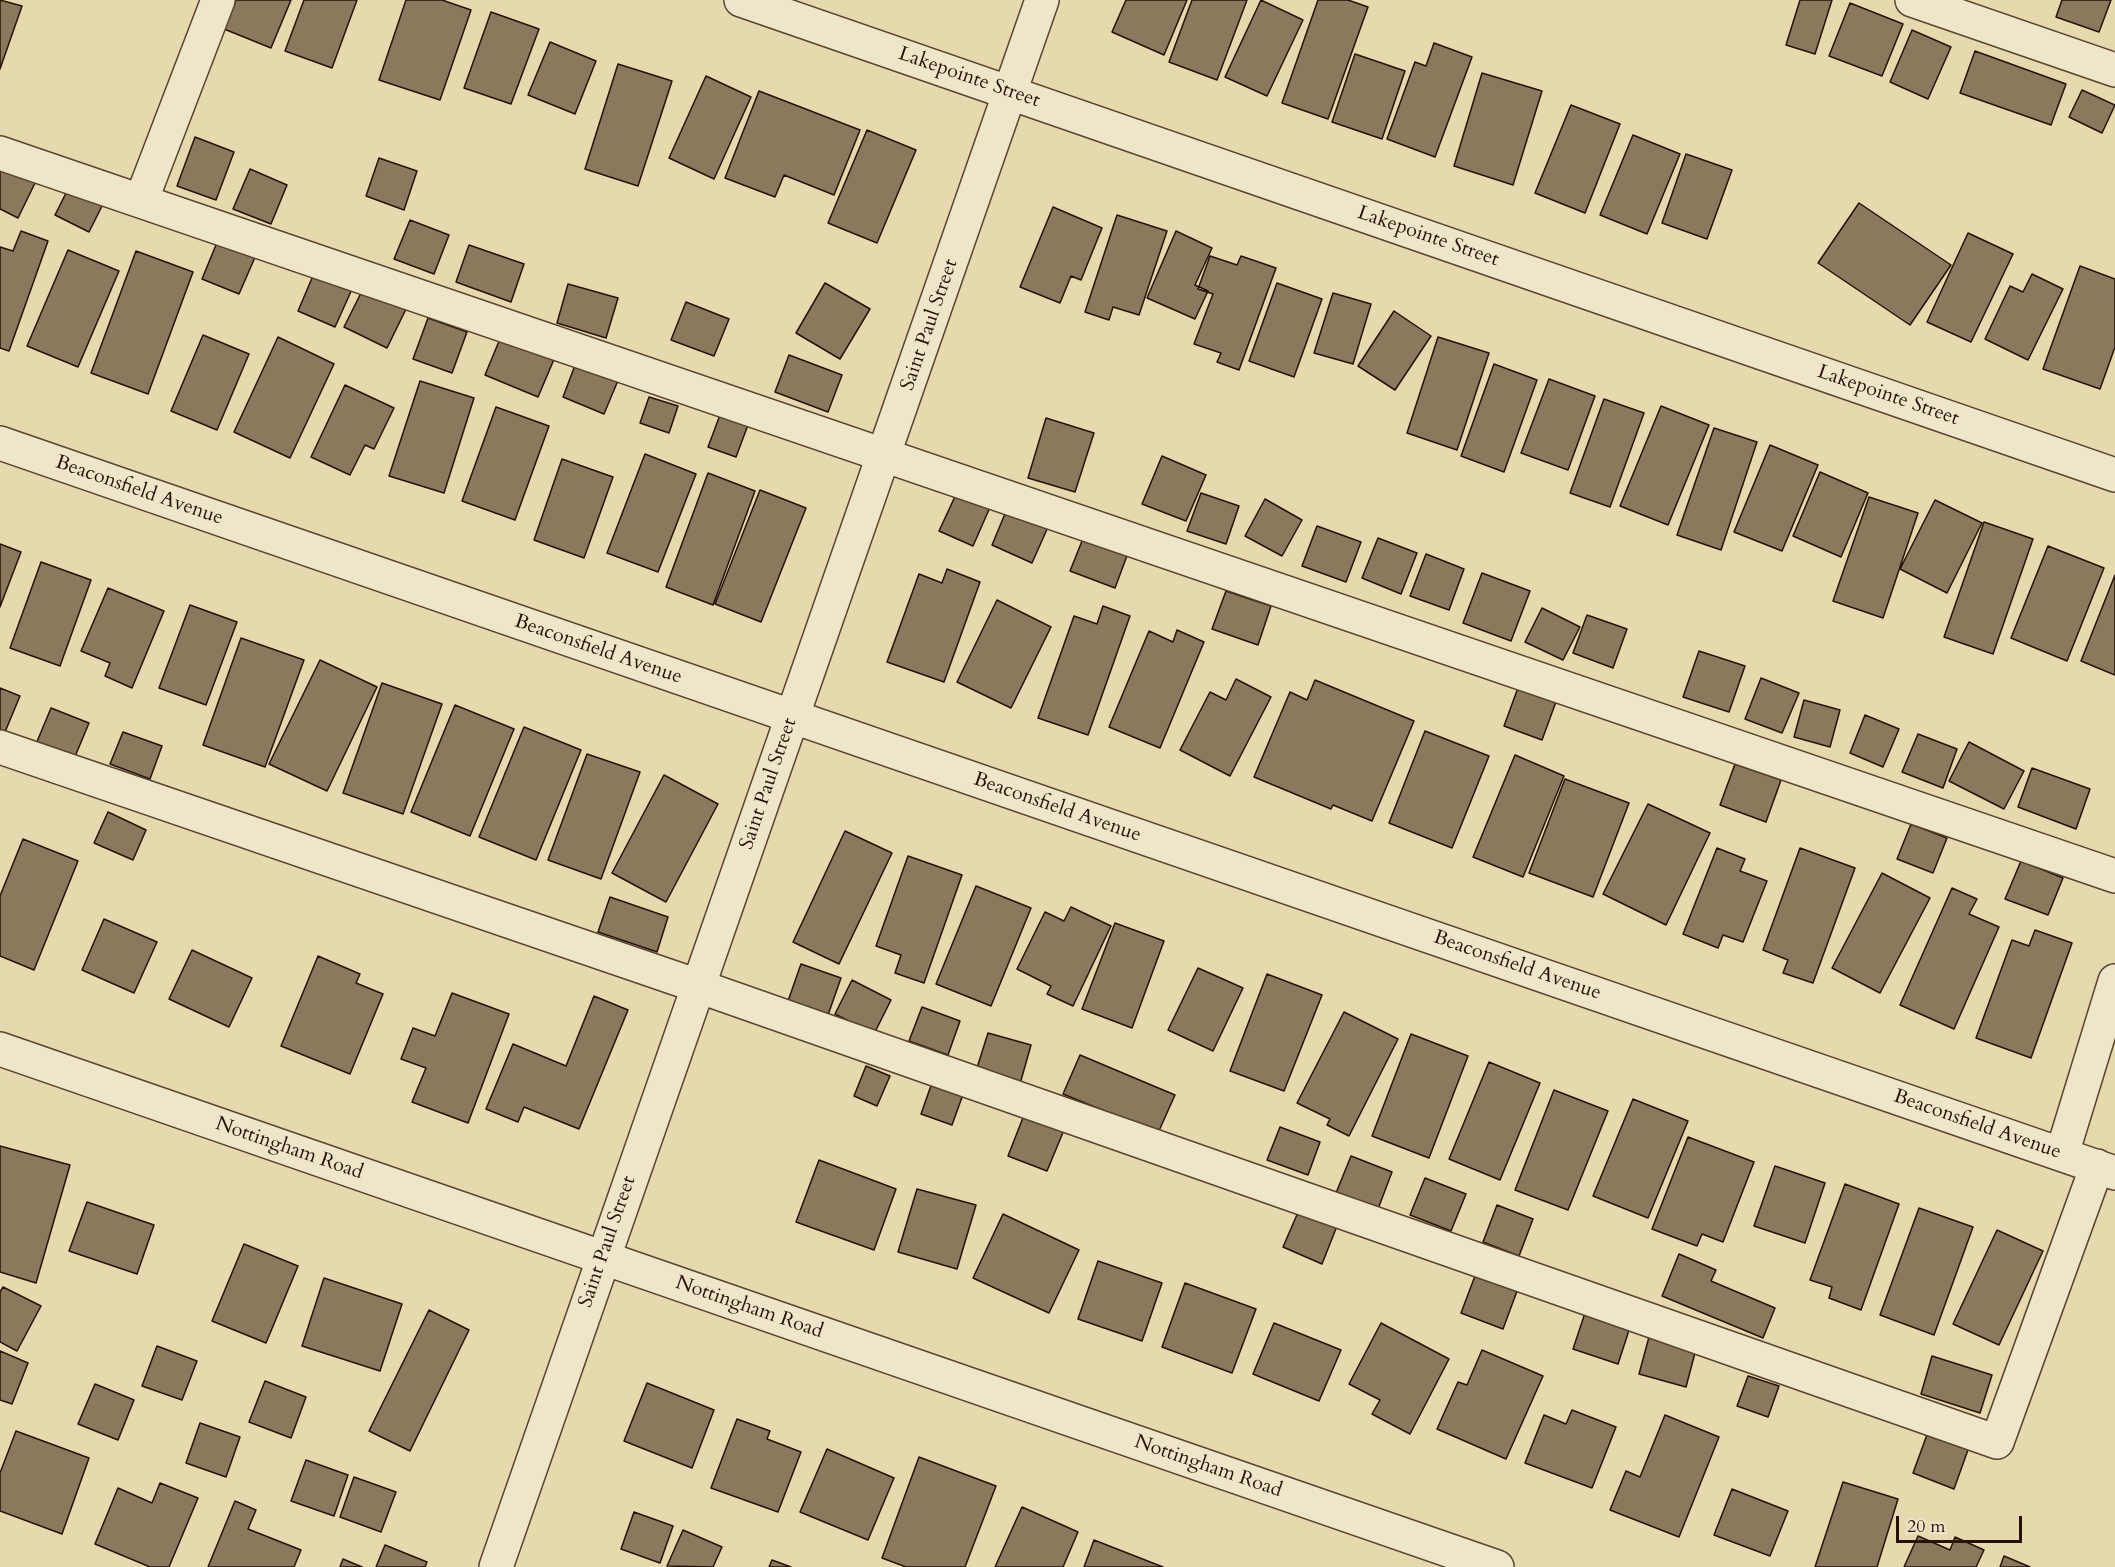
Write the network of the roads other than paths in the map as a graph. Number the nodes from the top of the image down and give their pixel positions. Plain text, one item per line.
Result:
1 (218, 0) edge
2 (741, 0) edge
3 (1042, 0) edge
4 (1912, 0) edge
5 (2115, 70) edge
6 (1011, 92) junction
7 (0, 153) edge
8 (141, 201) junction
9 (0, 443) edge
10 (884, 455) junction
11 (2115, 475) edge
12 (793, 717) junction
13 (0, 747) edge
14 (2115, 876) edge
15 (2115, 981) edge
16 (698, 986) junction
17 (0, 1049) edge
18 (2062, 1154) junction
19 (2106, 1170) edge
20 (602, 1257) junction
21 (496, 1567) edge
22 (1497, 1567) edge

1 - 8 street
2 - 6 street, Lakepointe Street
3 - 6 street, Saint Paul Street
4 - 5 street
6 - 10 street, Saint Paul Street
6 - 11 street, Lakepointe Street
7 - 8 street
8 - 10 street
9 - 12 street, Beaconsfield Avenue
10 - 12 street, Saint Paul Street
10 - 14 street
12 - 16 street, Saint Paul Street
12 - 18 street, Beaconsfield Avenue
13 - 16 street
15 - 18 street
16 - 19 street
16 - 20 street, Saint Paul Street
17 - 20 street, Nottingham Road
18 - 19 street, Beaconsfield Avenue
20 - 21 street, Saint Paul Street
20 - 22 street, Nottingham Road

